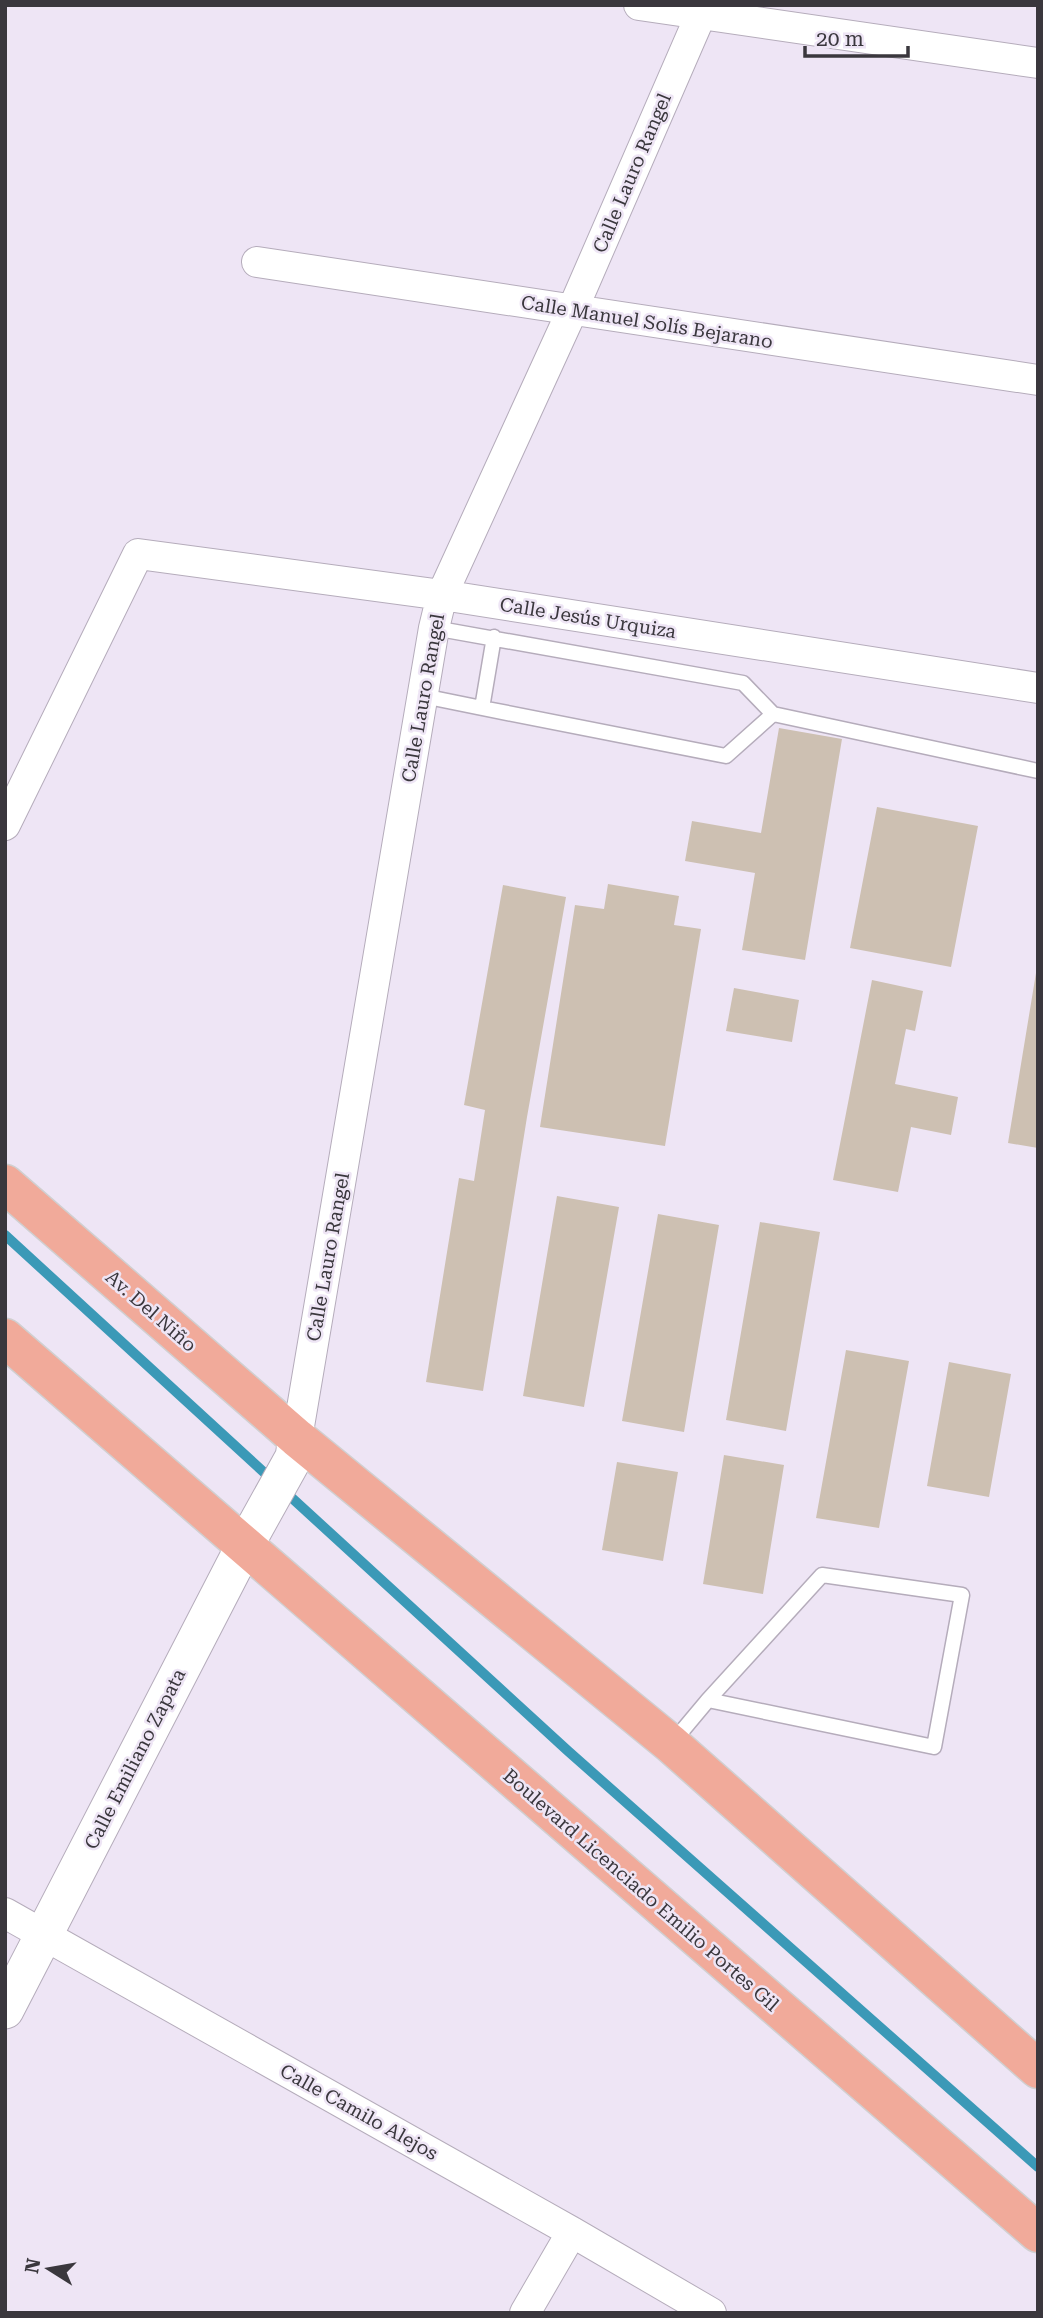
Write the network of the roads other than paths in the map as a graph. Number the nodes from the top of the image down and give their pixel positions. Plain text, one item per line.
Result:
1 (639, 5) edge
2 (702, 10) edge
3 (1038, 63) edge
4 (257, 262) dead end
5 (572, 311) junction
6 (1038, 380) edge
7 (442, 595) junction
8 (434, 628) junction
9 (495, 637) junction
10 (1038, 688) edge
11 (423, 696) junction
12 (482, 708) junction
13 (773, 714) junction
14 (1038, 771) edge
15 (5, 825) edge
16 (5, 1184) edge
17 (5, 1338) edge
18 (296, 1447) junction
19 (244, 1547) junction
20 (708, 1700) junction
21 (671, 1744) junction
22 (5, 1913) edge
23 (44, 1935) junction
24 (5, 2010) edge
25 (1038, 2069) edge
26 (572, 2232) junction
27 (1038, 2233) edge
28 (525, 2313) edge
29 (711, 2313) edge

1 - 2 street
2 - 3 street
2 - 5 street, Calle Lauro Rangel
4 - 5 street, Calle Manuel Solís Bejarano
5 - 6 street, Calle Manuel Solís Bejarano
5 - 7 street, Calle Lauro Rangel
7 - 8 street, Calle Lauro Rangel
7 - 10 street, Calle Jesús Urquiza
7 - 15 street, Calle Jesús Urquiza
8 - 9 lane
8 - 11 street, Calle Lauro Rangel
9 - 12 lane
9 - 13 lane
11 - 12 lane
11 - 18 street, Calle Lauro Rangel
12 - 13 lane
13 - 14 lane
16 - 18 main road, Av. Del Niño
17 - 19 main road
18 - 19 street, Calle Emiliano Zapata
18 - 21 main road
19 - 23 street, Calle Emiliano Zapata
19 - 27 main road, Boulevard Licenciado Emilio Portes Gil
20 - 20 lane
20 - 21 lane
21 - 25 main road
22 - 23 street, Calle Camilo Alejos
23 - 24 street, Calle Emiliano Zapata
23 - 26 street, Calle Camilo Alejos
26 - 28 street
26 - 29 street, Calle Camilo Alejos

